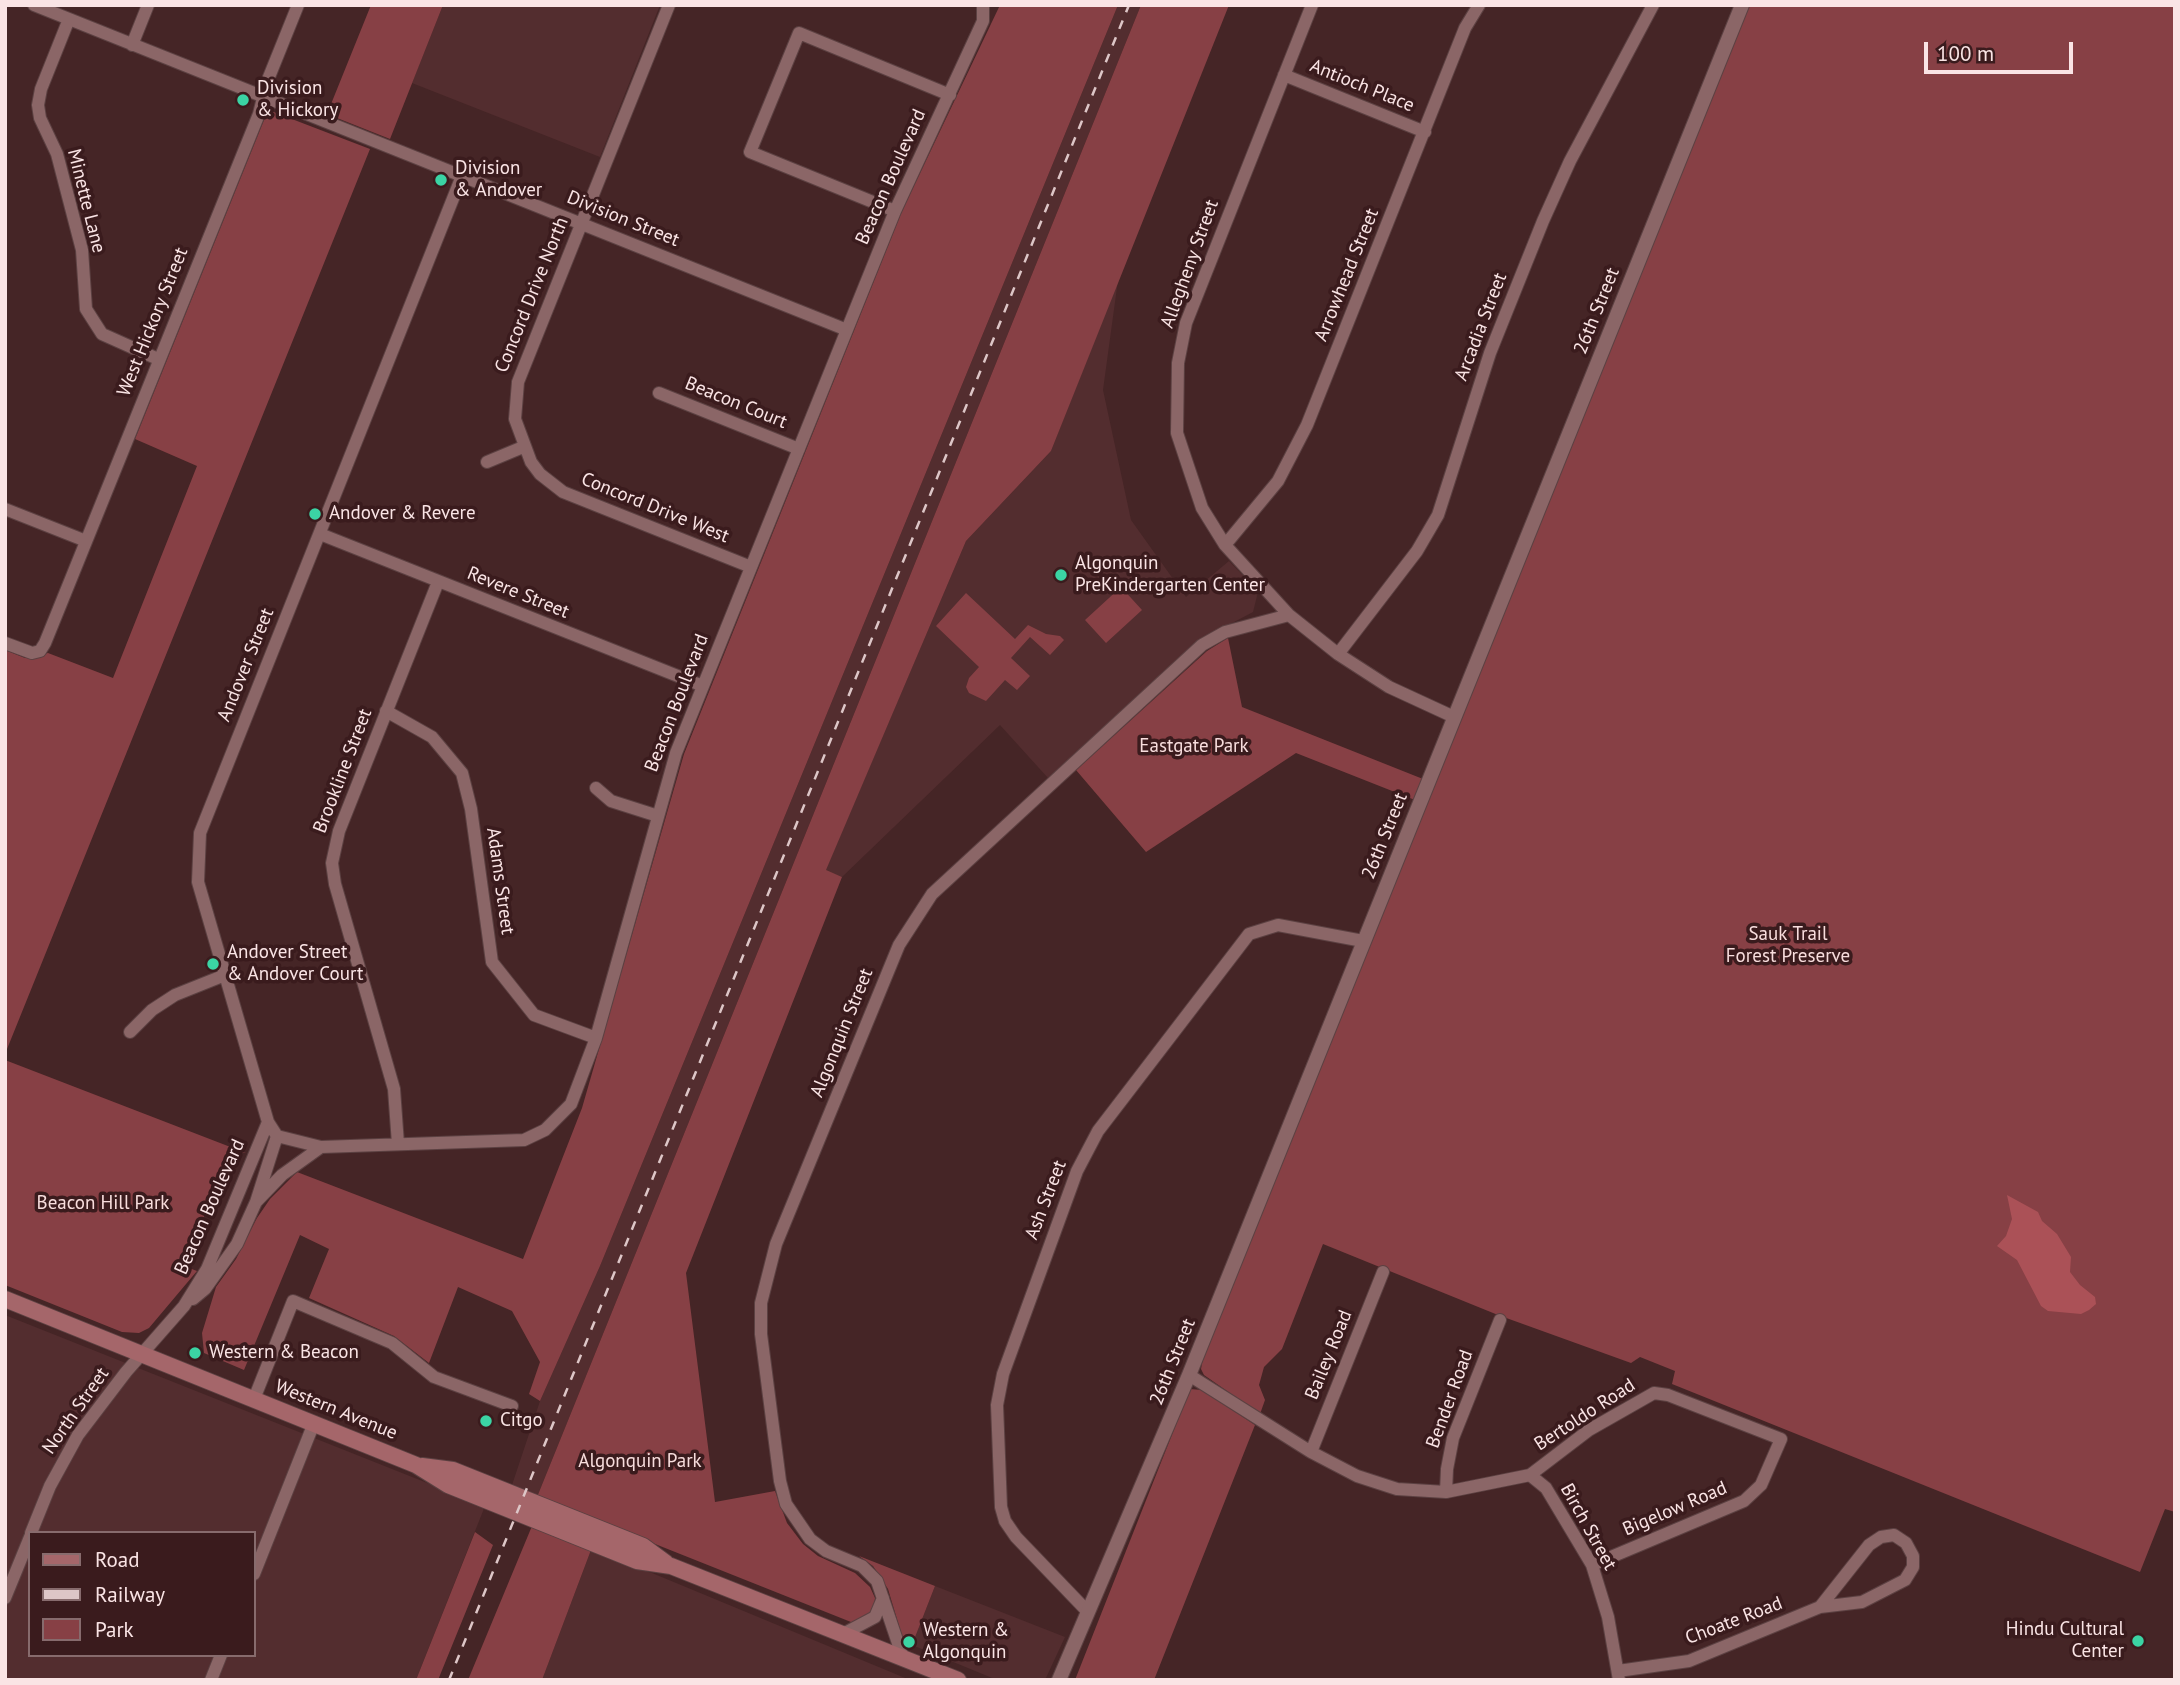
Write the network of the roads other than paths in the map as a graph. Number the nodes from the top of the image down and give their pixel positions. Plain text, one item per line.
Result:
1 (34, 5) edge
2 (148, 5) edge
3 (298, 5) edge
4 (669, 5) edge
5 (983, 5) edge
6 (1312, 5) edge
7 (1479, 5) edge
8 (1653, 5) edge
9 (1742, 5) edge
10 (69, 19) junction
11 (132, 45) junction
12 (1284, 75) junction
13 (950, 94) junction
14 (264, 98) junction
15 (1425, 132) junction
16 (461, 176) junction
17 (895, 211) junction
18 (581, 223) junction
19 (847, 330) junction
20 (158, 359) junction
21 (659, 393) dead end
22 (523, 447) junction
23 (799, 449) junction
24 (487, 462) dead end
25 (5, 509) edge
26 (320, 534) junction
27 (86, 541) junction
28 (1225, 545) junction
29 (751, 567) junction
30 (438, 582) junction
31 (1289, 615) junction
32 (5, 643) edge
33 (1338, 654) junction
34 (703, 686) junction
35 (386, 711) junction
36 (1454, 717) junction
37 (596, 788) dead end
38 (658, 816) junction
39 (1363, 941) junction
40 (225, 975) junction
41 (130, 1032) dead end
42 (596, 1038) junction
43 (268, 1122) junction
44 (277, 1136) junction
45 (398, 1144) junction
46 (321, 1146) junction
47 (256, 1202) junction
48 (1383, 1272) dead end
49 (5, 1299) edge
50 (184, 1306) junction
51 (1500, 1320) dead end
52 (143, 1354) junction
53 (1189, 1374) junction
54 (254, 1399) junction
55 (512, 1406) dead end
56 (314, 1423) junction
57 (1781, 1438) joint
58 (1311, 1452) junction
59 (1530, 1475) junction
60 (1446, 1492) junction
61 (33, 1531) edge
62 (28, 1542) edge
63 (1592, 1565) junction
64 (256, 1569) edge
65 (5, 1598) edge
66 (883, 1598) junction
67 (1820, 1607) junction
68 (1088, 1612) junction
69 (843, 1634) junction
70 (220, 1657) edge
71 (903, 1658) junction
72 (1619, 1675) edge
73 (211, 1680) edge
74 (958, 1680) edge
75 (1059, 1680) edge

1 - 10 street, Division Street
2 - 11 street
3 - 14 street, West Hickory Street
4 - 18 street, Concord Drive North
5 - 13 street, Beacon Boulevard
6 - 12 street, Allegheny Street
7 - 15 street, Arrowhead Street
8 - 33 street, Arcadia Street
9 - 36 street, 26th Street
10 - 11 street, Division Street
10 - 20 street, Minette Lane
11 - 14 street, Division Street
12 - 15 street, Antioch Place
12 - 28 street, Allegheny Street
13 - 17 street, Beacon Boulevard
13 - 17 street
14 - 16 street, Division Street
14 - 20 street, West Hickory Street
15 - 28 street, Arrowhead Street
16 - 18 street, Division Street
16 - 26 street, Andover Street
17 - 19 street, Beacon Boulevard
18 - 19 street, Division Street
18 - 22 street, Concord Drive North
19 - 23 street, Beacon Boulevard
20 - 27 street, West Hickory Street
21 - 23 street, Beacon Court
22 - 24 street
22 - 29 street, Concord Drive West
23 - 29 street, Beacon Boulevard
25 - 27 street
26 - 30 street, Revere Street
26 - 40 street, Andover Street
27 - 32 street, West Hickory Street
28 - 31 street, Allegheny Street
29 - 34 street, Beacon Boulevard
30 - 34 street, Revere Street
30 - 35 street, Brookline Street
31 - 33 street, Allegheny Street
31 - 66 street, Algonquin Street
33 - 36 street, Allegheny Street
34 - 38 street, Beacon Boulevard
35 - 42 street, Adams Street
35 - 45 street, Brookline Street
36 - 39 street, 26th Street
37 - 38 street
38 - 42 street, Beacon Boulevard
39 - 53 street, 26th Street
39 - 68 street, Ash Street
40 - 41 street
40 - 43 street, Andover Street
42 - 45 street, Beacon Boulevard
43 - 44 street, Andover Street
43 - 50 street, Beacon Boulevard
44 - 46 street
44 - 47 street, Beacon Boulevard
45 - 46 street, Beacon Boulevard
46 - 47 street, Beacon Boulevard
47 - 50 street, Beacon Boulevard
48 - 58 street, Bailey Road
49 - 52 main road, Western Avenue
50 - 52 street, Beacon Boulevard
51 - 60 street, Bender Road
52 - 54 main road, Western Avenue
52 - 61 street, North Street
53 - 58 street
53 - 68 street, 26th Street
54 - 55 street
54 - 56 main road, Western Avenue
56 - 64 street
56 - 69 main road, Western Avenue
57 - 59 street, Bertoldo Road
57 - 63 street, Bigelow Road
58 - 60 street
59 - 60 street
59 - 63 street, Birch Street
62 - 65 street, North Street
63 - 72 street, Birch Street
66 - 69 street
66 - 71 street, Algonquin Street
67 - 67 street, Choate Road
67 - 72 street, Choate Road
68 - 75 street, 26th Street
69 - 71 main road, Western Avenue
70 - 73 street
71 - 74 main road, Western Avenue

